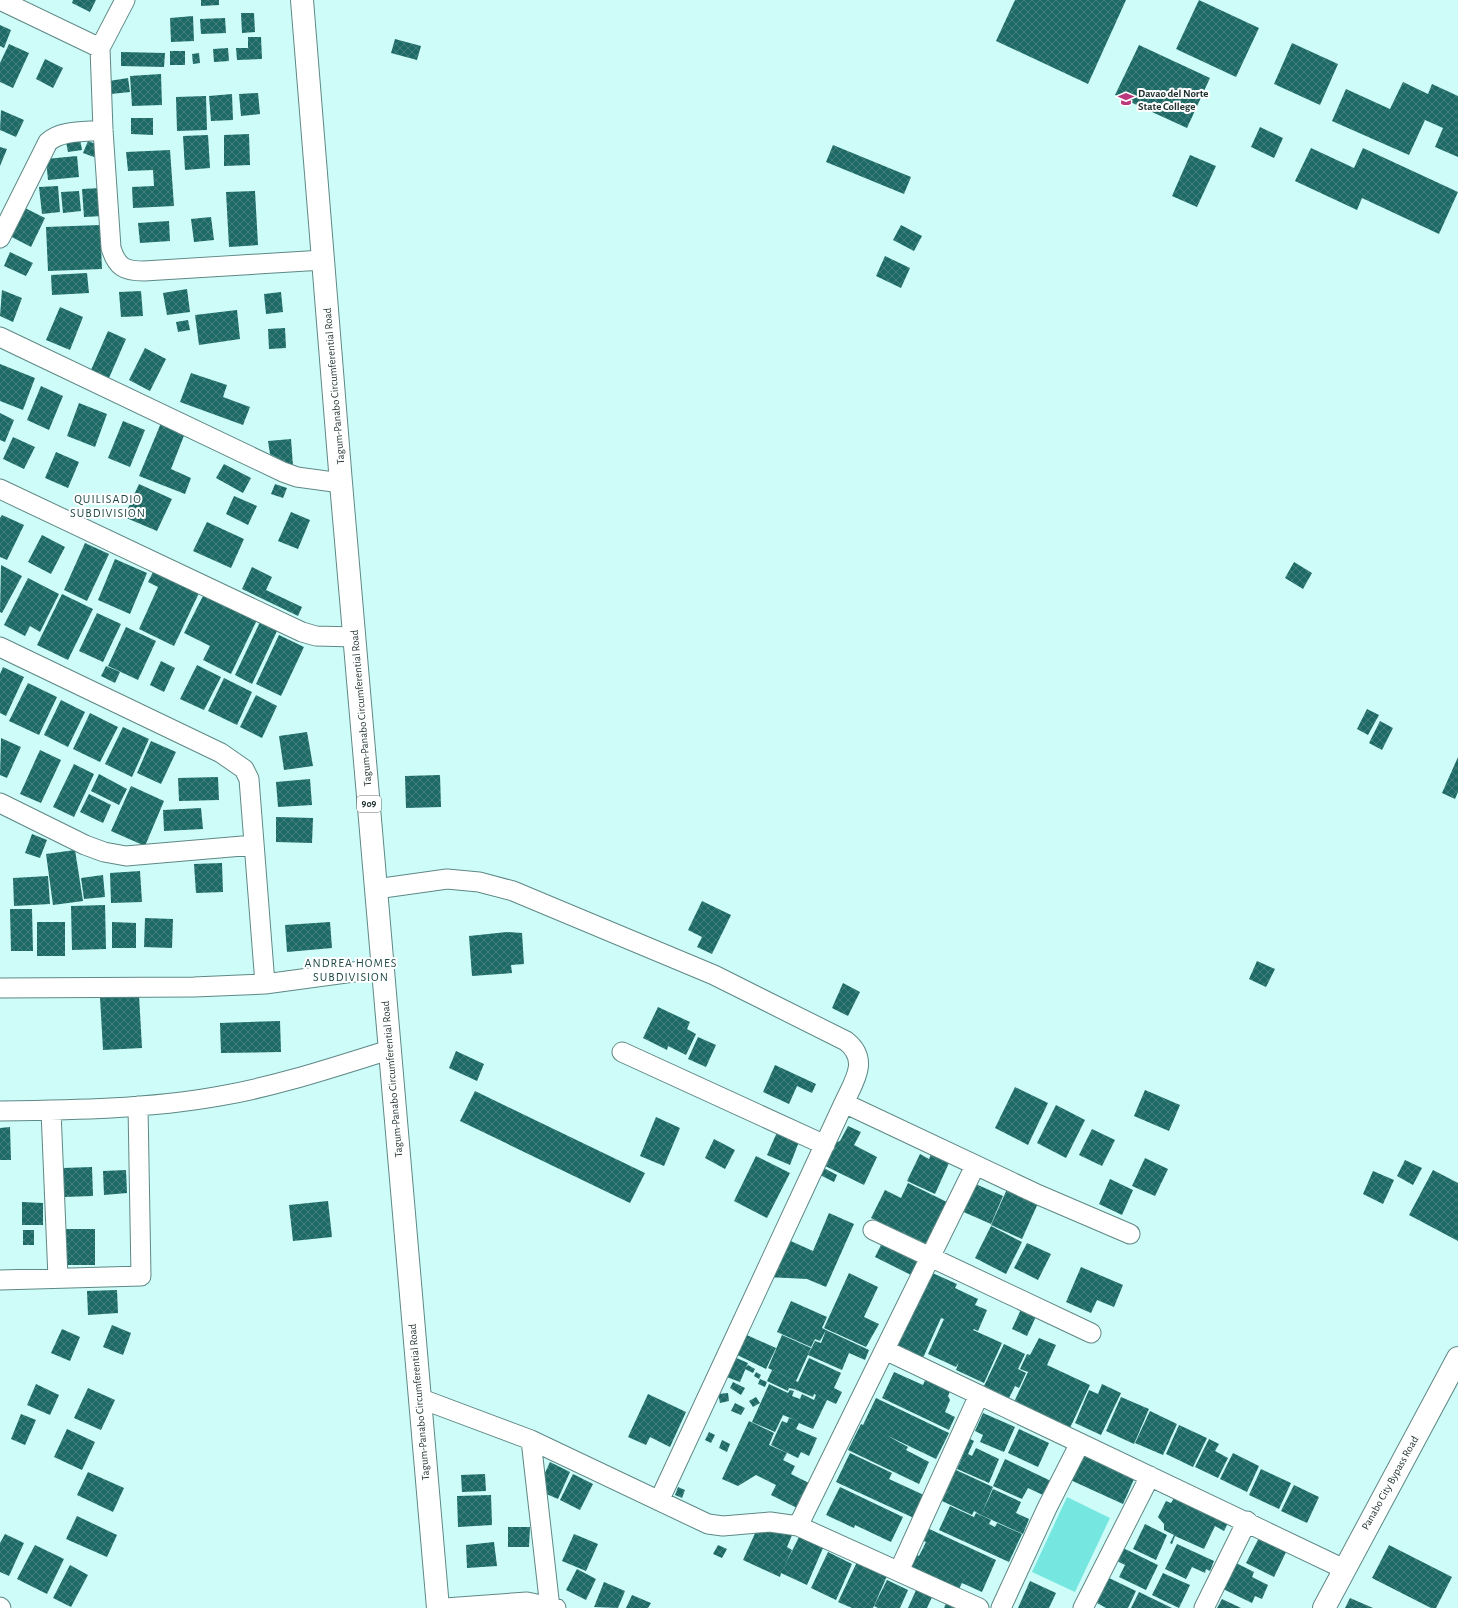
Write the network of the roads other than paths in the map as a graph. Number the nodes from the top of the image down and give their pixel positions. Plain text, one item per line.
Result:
1 (0, 0) edge
2 (126, 0) edge
3 (302, 0) edge
4 (100, 48) junction
5 (103, 130) junction
6 (0, 238) edge
7 (324, 260) junction
8 (0, 337) edge
9 (341, 483) junction
10 (0, 489) edge
11 (355, 637) junction
12 (0, 647) edge
13 (0, 803) edge
14 (254, 844) junction
15 (376, 888) junction
16 (382, 968) junction
17 (265, 984) junction
18 (0, 988) edge
19 (389, 1050) junction
20 (622, 1052) dead end
21 (844, 1103) junction
22 (138, 1106) junction
23 (0, 1111) edge
24 (51, 1111) junction
25 (825, 1145) junction
26 (975, 1166) junction
27 (873, 1230) dead end
28 (1130, 1234) dead end
29 (930, 1257) junction
30 (58, 1278) junction
31 (0, 1280) edge
32 (1091, 1333) dead end
33 (885, 1350) junction
34 (1458, 1358) edge
35 (979, 1395) junction
36 (419, 1398) junction
37 (531, 1440) junction
38 (1080, 1443) junction
39 (1150, 1476) junction
40 (660, 1502) junction
41 (1247, 1521) junction
42 (798, 1526) junction
43 (1344, 1569) junction
44 (899, 1571) junction
45 (552, 1607) edge
46 (438, 1608) edge
47 (445, 1608) edge
48 (979, 1608) edge
49 (1001, 1608) edge
50 (1083, 1608) edge
51 (1204, 1608) edge
52 (1324, 1608) edge

1 - 4 street
2 - 4 street
3 - 7 main road, Tagum-Panabo Circumferential Road / 909
4 - 5 street
5 - 6 street
5 - 7 street
7 - 9 main road, Tagum-Panabo Circumferential Road / 909
8 - 9 street
9 - 11 main road, Tagum-Panabo Circumferential Road / 909
10 - 11 street
11 - 15 main road, Tagum-Panabo Circumferential Road / 909
12 - 14 street
13 - 14 street
14 - 17 street
15 - 16 main road, Tagum-Panabo Circumferential Road / 909
15 - 21 street
16 - 17 street
16 - 19 main road, Tagum-Panabo Circumferential Road / 909
17 - 18 street
19 - 22 street
19 - 36 main road, Tagum-Panabo Circumferential Road / 909
20 - 25 street
21 - 25 street
21 - 26 street
22 - 24 street
22 - 30 street
23 - 24 street
24 - 30 street
25 - 40 street
26 - 28 street
26 - 29 street
27 - 29 street
29 - 32 street
29 - 33 street
30 - 31 street
33 - 35 street
33 - 42 street
34 - 43 main road, Panabo City Bypass Road
35 - 38 street
35 - 44 street
36 - 37 street
36 - 46 main road, Tagum-Panabo Circumferential Road / 909
37 - 40 street
37 - 45 street
38 - 39 street
38 - 49 street
39 - 41 street
39 - 50 street
40 - 42 street
41 - 43 street
41 - 51 street
42 - 44 street
43 - 52 main road, Panabo City Bypass Road
44 - 48 street
45 - 47 street

